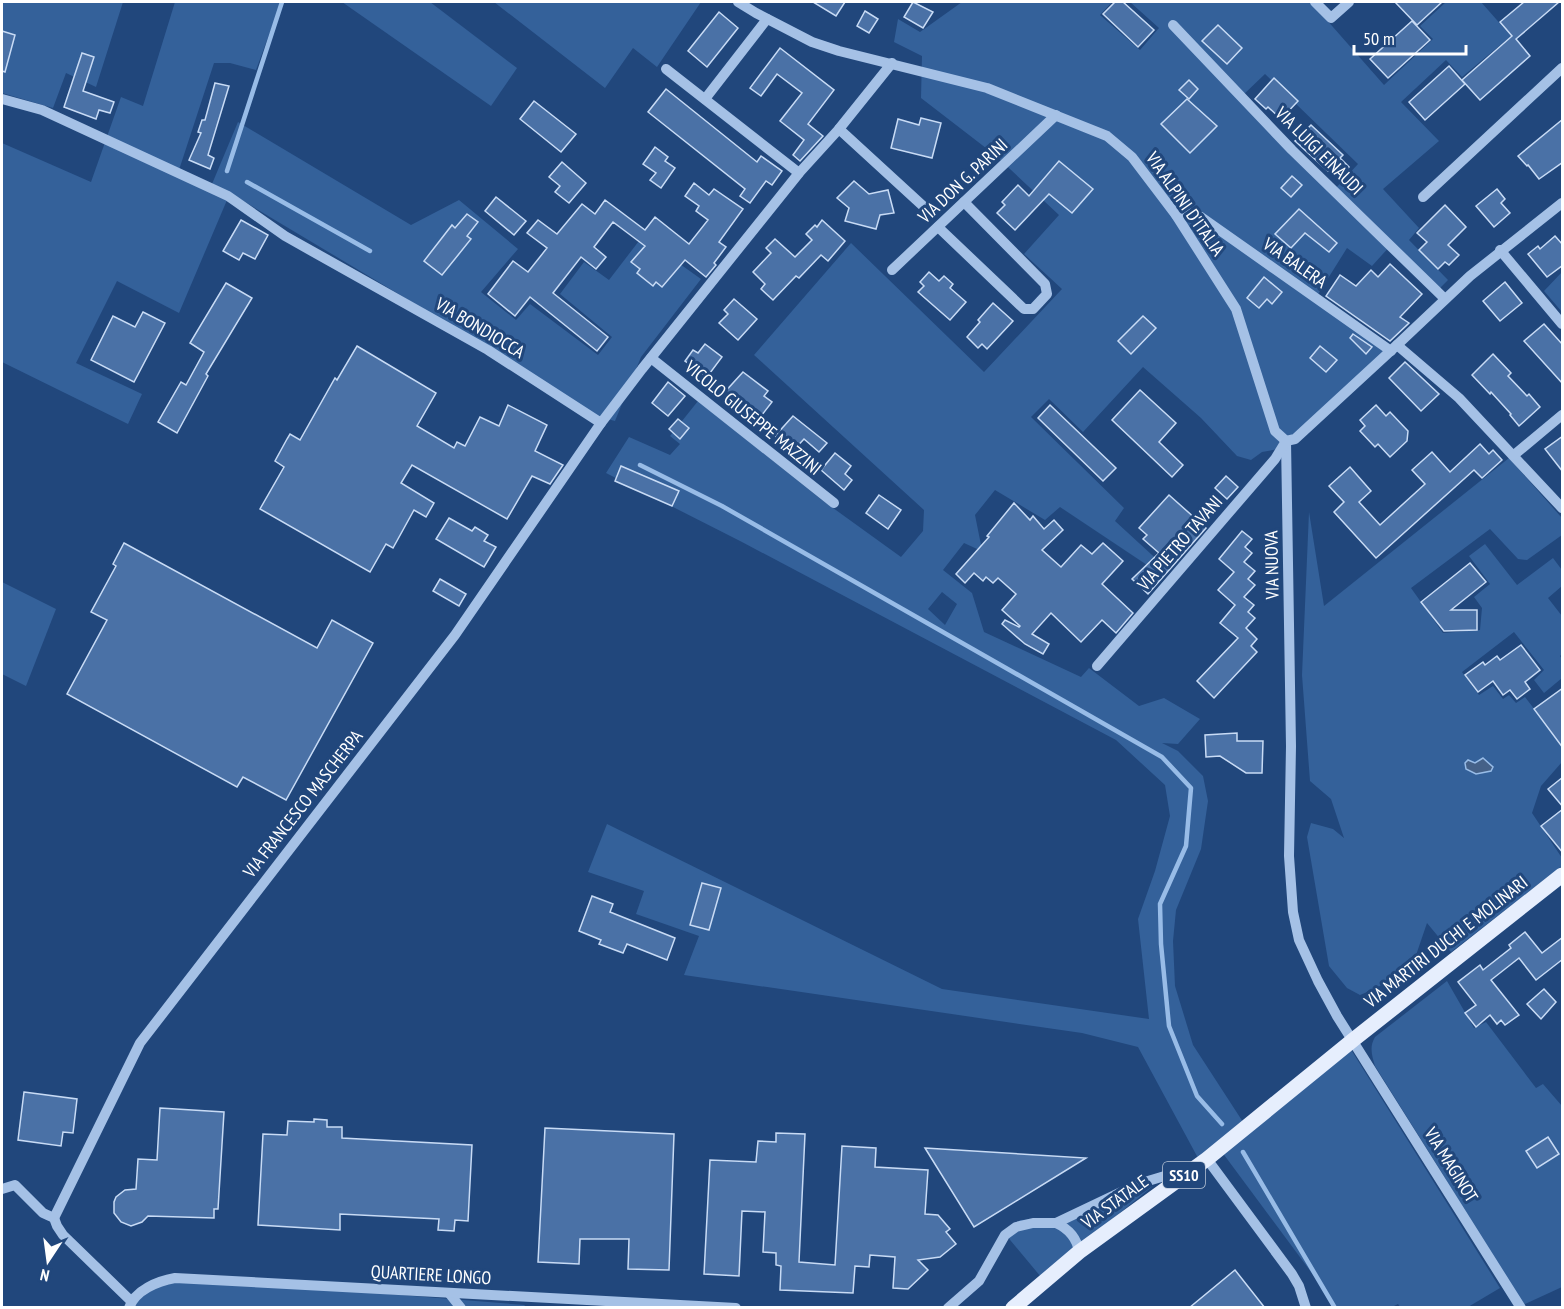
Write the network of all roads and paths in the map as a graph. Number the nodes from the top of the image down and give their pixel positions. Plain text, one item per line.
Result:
1 (738, 2) edge
2 (1315, 2) edge
3 (1350, 2) edge
4 (767, 19) junction
5 (1173, 25) dead end
6 (892, 63) junction
7 (1563, 68) edge
8 (666, 69) dead end
9 (2, 99) edge
10 (705, 99) junction
11 (1056, 115) junction
12 (838, 129) junction
13 (799, 173) junction
14 (1423, 197) dead end
15 (964, 202) junction
16 (1563, 203) edge
17 (923, 206) dead end
18 (1176, 215) junction
19 (938, 227) junction
20 (1500, 250) junction
21 (892, 270) dead end
22 (1444, 298) junction
23 (1563, 324) edge
24 (1394, 348) junction
25 (651, 358) junction
26 (1563, 415) edge
27 (601, 423) junction
28 (1286, 441) junction
29 (1514, 455) junction
30 (834, 503) dead end
31 (1563, 508) edge
32 (1097, 666) dead end
33 (1563, 875) edge
34 (1353, 1040) junction
35 (1201, 1163) junction
36 (2, 1189) edge
37 (54, 1218) junction
38 (1056, 1223) junction
39 (1079, 1252) junction
40 (449, 1293) junction
41 (552, 1299) junction
42 (130, 1304) edge
43 (461, 1308) edge
44 (541, 1308) edge
45 (736, 1308) edge
46 (948, 1308) edge
47 (1013, 1308) edge
48 (1306, 1308) edge
49 (1521, 1308) edge

1 - 4 street, VIA ALPINI D'ITALIA
2 - 3 street
4 - 6 street, VIA ALPINI D'ITALIA
4 - 10 street
5 - 22 street, VIA LUIGI EINAUDI
6 - 11 street, VIA ALPINI D'ITALIA
6 - 12 street
7 - 14 street
8 - 10 street
9 - 27 street, VIA BONDIOCCA
10 - 13 street
11 - 15 street, VIA DON G. PARINI
11 - 18 street, VIA ALPINI D'ITALIA
12 - 13 street
12 - 17 street
13 - 25 street
15 - 19 street, VIA DON G. PARINI
15 - 19 street
16 - 20 street
18 - 24 street, VIA BALERA
18 - 28 street, VIA ALPINI D'ITALIA
19 - 21 street, VIA DON G. PARINI
20 - 22 street
20 - 23 street
22 - 24 street
24 - 28 street
24 - 29 street, VIA BALERA
25 - 27 street
25 - 30 street, VICOLO GIUSEPPE MAZZINI
26 - 29 street
27 - 37 street, VIA FRANCESCO MASCHERPA
28 - 32 street, VIA PIETRO TAVANI
28 - 34 street, VIA NUOVA
29 - 31 street, VIA BALERA
33 - 34 main road, VIA MARTIRI DUCHI E MOLINARI / SS10
34 - 35 main road, VIA STATALE / SS10
34 - 49 street, VIA MAGINOT
35 - 38 street
35 - 39 main road, VIA STATALE / SS10
35 - 48 street
36 - 37 street, QUARTIERE LONGO
37 - 42 street, QUARTIERE LONGO
38 - 39 street
38 - 46 street
39 - 47 main road, VIA STATALE / SS10
40 - 41 street, QUARTIERE LONGO
40 - 42 street, QUARTIERE LONGO
40 - 43 street
41 - 44 street
41 - 45 street, QUARTIERE LONGO

